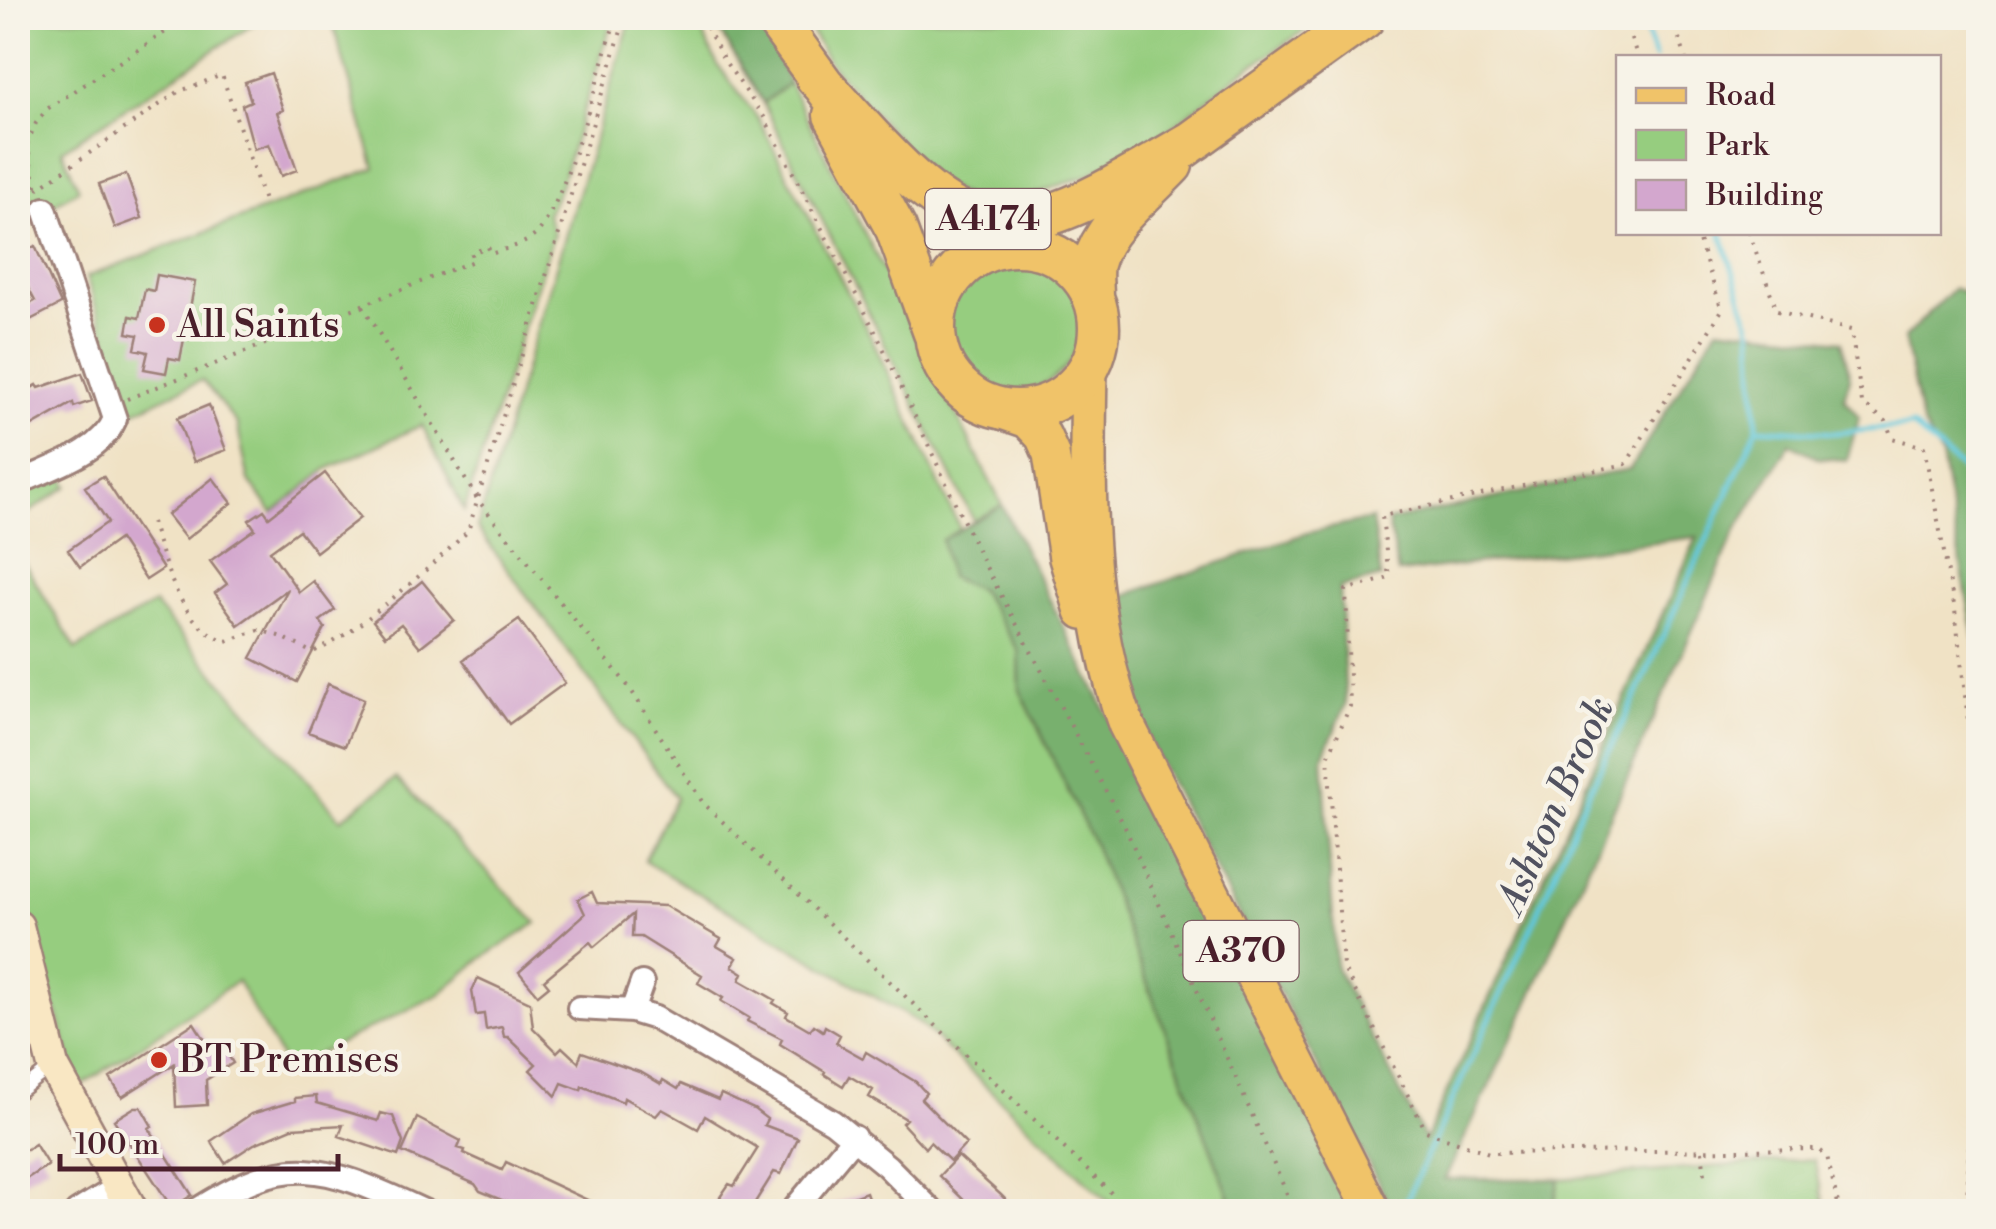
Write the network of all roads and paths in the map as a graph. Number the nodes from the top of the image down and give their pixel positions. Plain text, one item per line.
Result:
1 (187, 18) edge
2 (616, 18) edge
3 (625, 18) edge
4 (702, 18) edge
5 (775, 18) edge
6 (1364, 18) edge
7 (1624, 18) edge
8 (1672, 18) edge
9 (1637, 55) edge
10 (1685, 55) edge
11 (816, 76) junction
12 (18, 102) edge
13 (1195, 140) junction
14 (27, 144) junction
15 (41, 199) junction
16 (264, 201) dead end
17 (1697, 235) edge
18 (1750, 235) edge
19 (1000, 248) junction
20 (1093, 296) junction
21 (363, 306) junction
22 (934, 333) junction
23 (1089, 368) junction
24 (113, 405) junction
25 (985, 405) junction
26 (18, 483) edge
27 (477, 499) junction
28 (151, 522) dead end
29 (1102, 642) junction
30 (1978, 806) edge
31 (20, 945) edge
32 (642, 983) dead end
33 (579, 1008) dead end
34 (632, 1011) junction
35 (53, 1066) junction
36 (18, 1092) edge
37 (854, 1137) junction
38 (1702, 1151) junction
39 (1705, 1175) dead end
40 (126, 1199) edge
41 (76, 1212) edge
42 (194, 1212) edge
43 (426, 1212) edge
44 (792, 1212) edge
45 (933, 1212) edge
46 (1131, 1212) edge
47 (1295, 1212) edge
48 (1372, 1212) edge
49 (1840, 1212) edge
50 (1967, 1212) edge

1 - 14 path
2 - 21 path
3 - 27 path
4 - 47 path
5 - 11 highway
6 - 13 highway, A4174
7 - 9 path
8 - 10 path
11 - 13 highway, A4174
11 - 19 highway
11 - 22 highway
12 - 14 path
13 - 19 highway
13 - 20 highway
14 - 15 path
15 - 16 path
15 - 24 street
17 - 38 path
18 - 30 path
19 - 20 highway
19 - 22 highway
20 - 23 highway
21 - 24 path
21 - 27 path
22 - 25 highway
23 - 25 highway
23 - 29 main road, A370
24 - 26 street
25 - 29 main road, A370
27 - 28 path
27 - 46 path
29 - 48 main road, A370
30 - 50 path
31 - 35 street
32 - 34 street
33 - 34 street
34 - 37 street
35 - 36 lane
35 - 40 street
37 - 44 street
37 - 45 street
38 - 39 path
38 - 49 path
40 - 41 street
42 - 43 street

